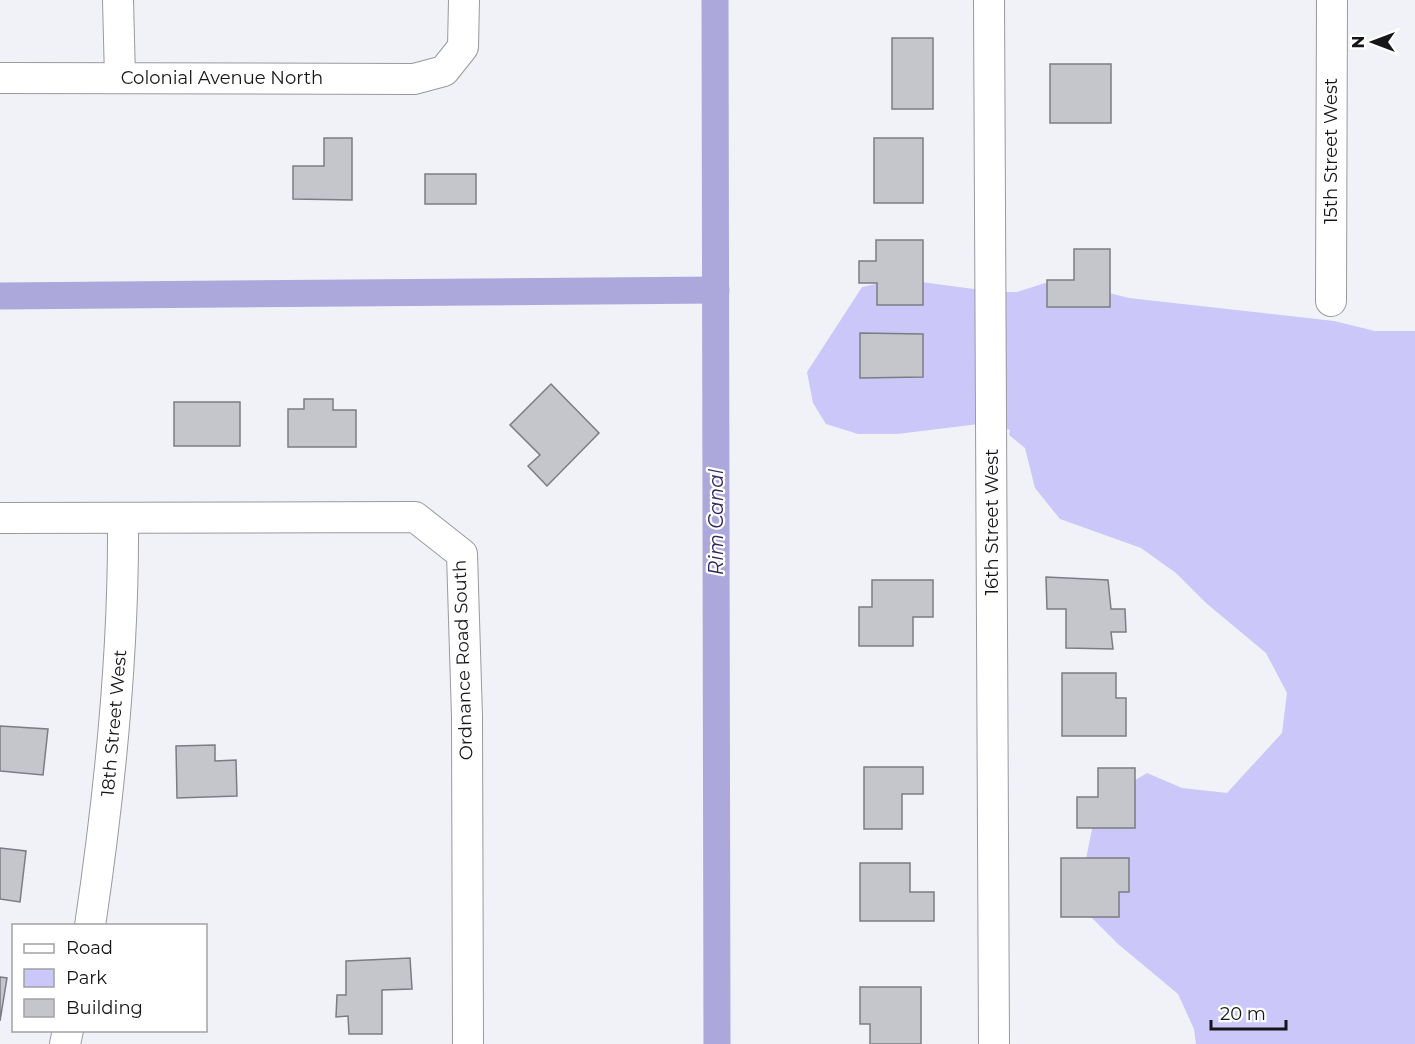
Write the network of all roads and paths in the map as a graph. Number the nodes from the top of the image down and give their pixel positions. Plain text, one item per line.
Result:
1 (118, 0) edge
2 (464, 0) edge
3 (989, 0) edge
4 (1332, 0) edge
5 (0, 78) edge
6 (120, 78) junction
7 (1331, 301) dead end
8 (0, 518) edge
9 (123, 520) junction
10 (90, 924) edge
11 (468, 1044) edge
12 (994, 1044) edge

1 - 6 street
2 - 6 street, Colonial Avenue North
3 - 12 street, 16th Street West
4 - 7 street, 15th Street West
5 - 6 street, Colonial Avenue North
8 - 9 street
9 - 10 street, 18th Street West
9 - 11 street, Ordnance Road South

